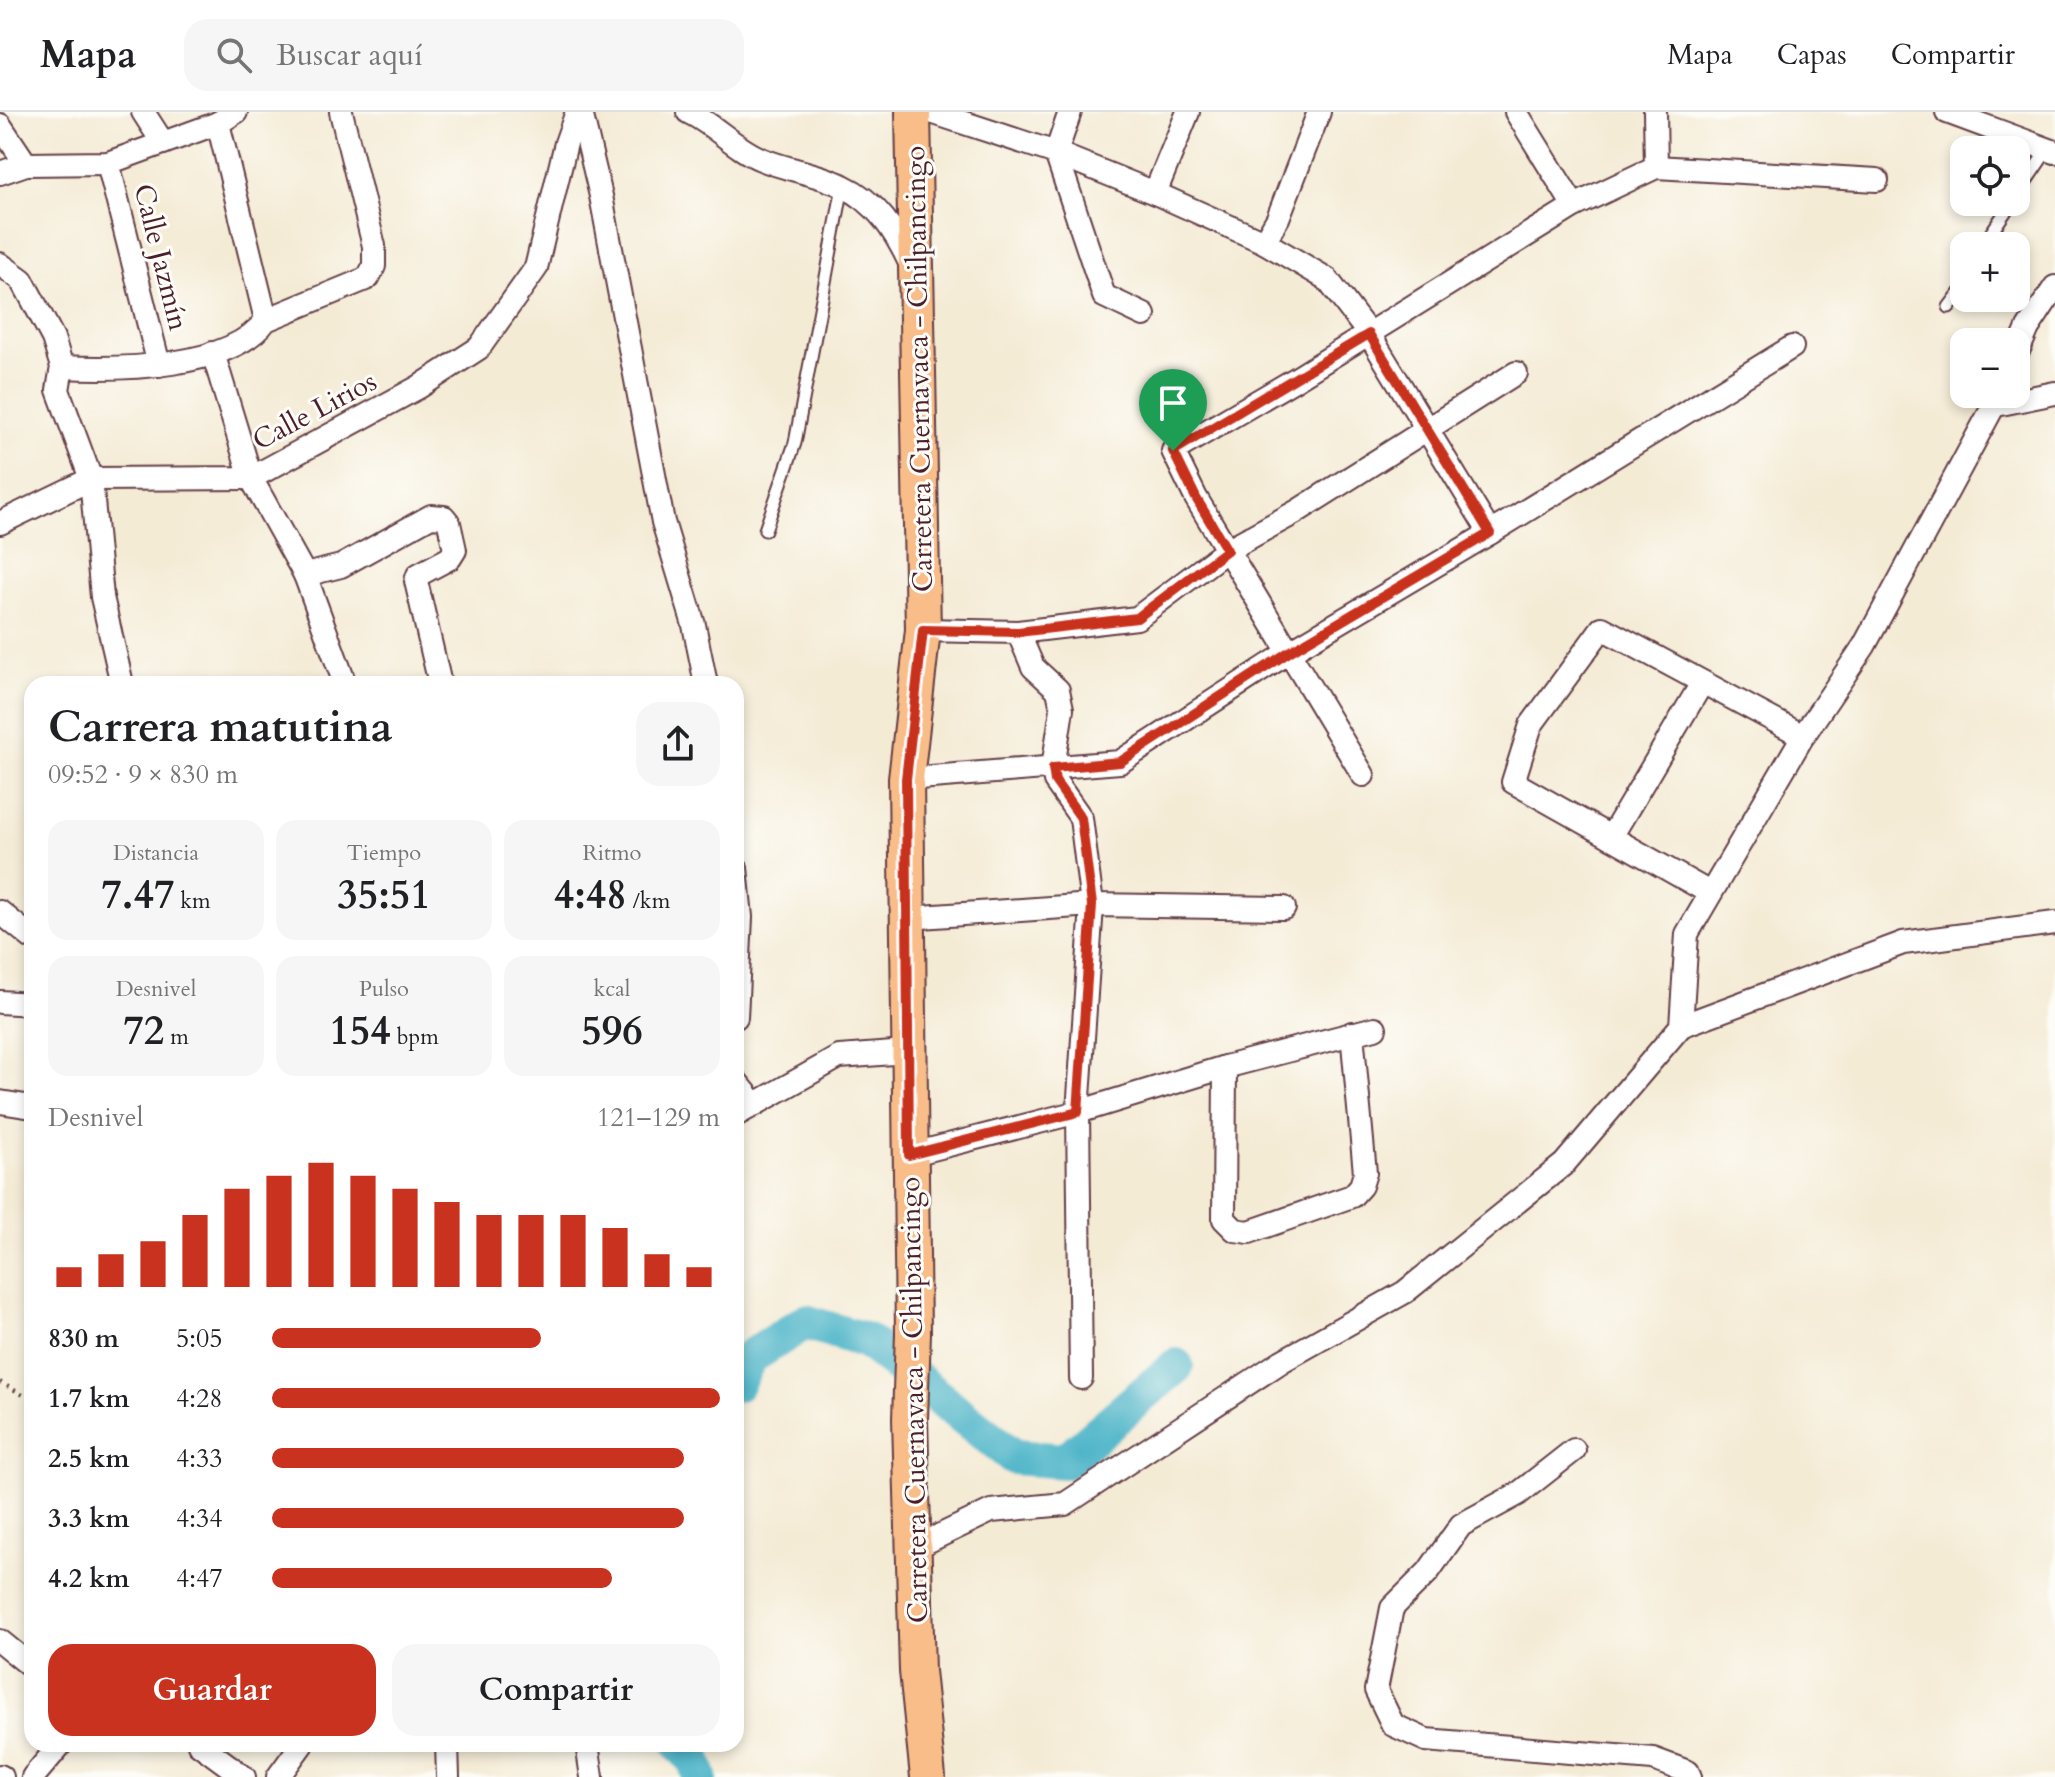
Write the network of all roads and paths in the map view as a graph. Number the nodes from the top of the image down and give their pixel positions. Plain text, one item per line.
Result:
1 (143, 112) edge
2 (341, 112) edge
3 (579, 112) edge
4 (688, 112) edge
5 (1070, 112) edge
6 (1188, 112) edge
7 (1319, 112) edge
8 (1516, 112) edge
9 (1655, 112) edge
10 (1947, 112) edge
11 (227, 117) edge
12 (919, 118) edge
13 (0, 125) edge
14 (163, 143) junction
15 (2052, 151) edge
16 (1056, 153) junction
17 (108, 163) junction
18 (26, 164) junction
19 (1656, 167) junction
20 (0, 173) edge
21 (2030, 178) edge
22 (1877, 180) dead end
23 (843, 185) junction
24 (1155, 193) junction
25 (1574, 206) junction
26 (1264, 242) junction
27 (0, 264) edge
28 (916, 275) junction
29 (2055, 287) edge
30 (1144, 315) dead end
31 (266, 320) junction
32 (2028, 328) edge
33 (1369, 334) junction
34 (1792, 347) dead end
35 (213, 353) junction
36 (159, 365) junction
37 (62, 367) junction
38 (1516, 373) dead end
39 (2055, 393) edge
40 (2030, 396) edge
41 (1994, 408) edge
42 (1428, 430) junction
43 (251, 478) junction
44 (91, 479) junction
45 (0, 523) edge
46 (765, 530) dead end
47 (1490, 533) junction
48 (1227, 550) junction
49 (305, 575) junction
50 (923, 630) junction
51 (1018, 632) junction
52 (1289, 652) junction
53 (120, 676) edge
54 (342, 676) edge
55 (438, 676) edge
56 (704, 676) edge
57 (1702, 683) junction
58 (1803, 736) junction
59 (1053, 768) junction
60 (1363, 775) dead end
61 (906, 779) junction
62 (1611, 837) junction
63 (1710, 893) junction
64 (1092, 905) junction
65 (1284, 908) dead end
66 (0, 912) edge
67 (907, 918) junction
68 (2055, 923) edge
69 (24, 932) edge
70 (0, 1002) edge
71 (24, 1004) edge
72 (1681, 1026) junction
73 (1375, 1028) dead end
74 (1352, 1033) junction
75 (907, 1052) junction
76 (1225, 1067) junction
77 (0, 1102) edge
78 (24, 1106) edge
79 (746, 1110) edge
80 (1078, 1112) junction
81 (909, 1155) junction
82 (1081, 1378) dead end
83 (0, 1382) edge
84 (24, 1396) edge
85 (1574, 1450) dead end
86 (916, 1547) junction
87 (0, 1641) edge
88 (24, 1660) edge
89 (54, 1752) edge
90 (210, 1752) edge
91 (296, 1752) edge
92 (447, 1752) edge
93 (588, 1752) edge
94 (33, 1777) edge
95 (244, 1777) edge
96 (278, 1777) edge
97 (448, 1777) edge
98 (592, 1777) edge
99 (928, 1777) edge
100 (1690, 1777) edge

1 - 14 street
2 - 31 street
3 - 43 street, Calle Lirios
3 - 56 street
4 - 23 street
5 - 16 street
6 - 24 street
7 - 26 street
8 - 25 street
9 - 19 street
10 - 15 street
11 - 14 street
11 - 31 street
12 - 16 street
12 - 28 main road, Carretera Cuernavaca - Chilpancingo
13 - 18 street
14 - 17 street
15 - 21 lane
16 - 24 street
16 - 30 street
17 - 18 street
17 - 36 street, Calle Jazmín
18 - 20 street
19 - 22 street
19 - 25 street
23 - 28 street
23 - 46 lane
24 - 26 street
25 - 33 street
26 - 33 street
27 - 37 street
28 - 50 main road, Carretera Cuernavaca - Chilpancingo
29 - 32 street
31 - 35 street
33 - 42 street
33 - 48 street
34 - 47 street
35 - 36 street
35 - 43 street
36 - 37 street
37 - 44 street
38 - 42 street
39 - 40 street
41 - 58 street
42 - 47 street
42 - 48 street
43 - 44 street, Calle Lirios
43 - 49 street
44 - 45 street
44 - 53 street
47 - 52 street
48 - 51 street
48 - 52 street
49 - 54 street
49 - 55 street
50 - 51 street
50 - 61 main road, Carretera Cuernavaca - Chilpancingo
51 - 59 street
52 - 59 street
52 - 60 street
57 - 58 street
57 - 62 street
57 - 62 street
58 - 63 street
59 - 61 street
59 - 64 street
61 - 67 main road, Carretera Cuernavaca - Chilpancingo
62 - 63 street
63 - 72 street
64 - 65 street
64 - 67 street
64 - 80 street
66 - 69 street
67 - 75 main road, Carretera Cuernavaca - Chilpancingo
68 - 72 street
70 - 71 street
72 - 86 street
73 - 74 street
74 - 76 street
74 - 76 street
75 - 79 street
75 - 81 main road, Carretera Cuernavaca - Chilpancingo
76 - 80 street
77 - 78 street
80 - 81 street
80 - 82 street
81 - 86 main road, Carretera Cuernavaca - Chilpancingo
83 - 84 path
85 - 100 street
86 - 99 main road, Carretera Cuernavaca - Chilpancingo
87 - 88 street
89 - 94 street
90 - 95 street
91 - 96 street
92 - 97 street
93 - 98 street

